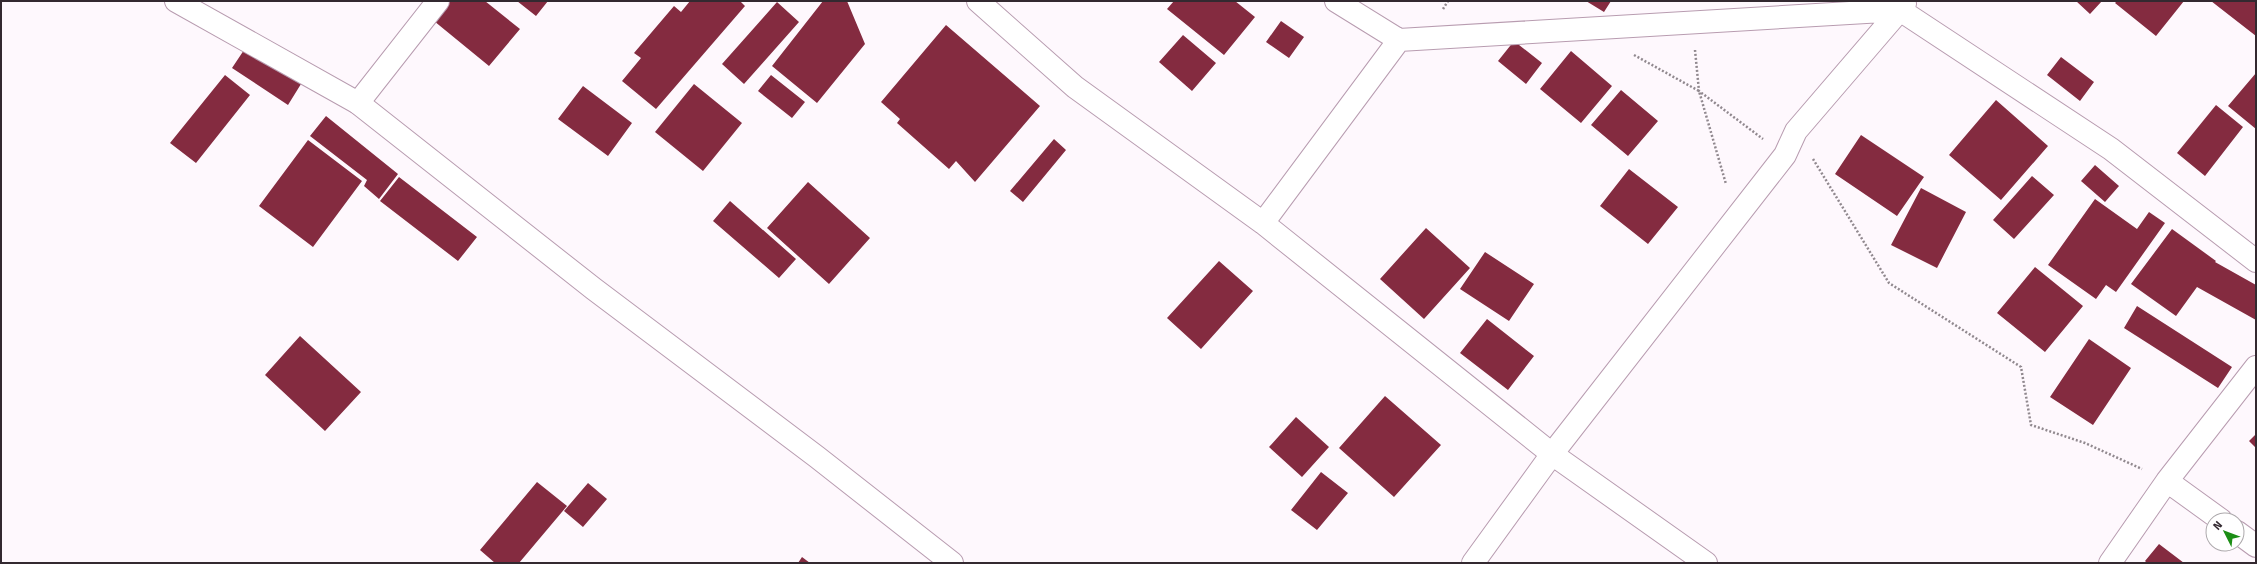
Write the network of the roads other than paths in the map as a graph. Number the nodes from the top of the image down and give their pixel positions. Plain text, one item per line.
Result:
1 (176, 1) edge
2 (438, 1) edge
3 (978, 1) edge
4 (1336, 1) edge
5 (1904, 5) edge
6 (1399, 40) junction
7 (358, 103) junction
8 (1263, 223) junction
9 (2256, 261) edge
10 (2256, 367) edge
11 (1552, 454) junction
12 (2167, 480) junction
13 (2210, 512) edge
14 (2245, 538) edge
15 (2256, 546) edge
16 (952, 563) edge
17 (1473, 563) edge
18 (1706, 563) edge
19 (2110, 563) edge

1 - 7 main road
2 - 7 main road
3 - 8 main road
4 - 6 main road
5 - 6 main road
5 - 9 main road
5 - 11 main road
6 - 8 main road
7 - 16 main road
8 - 11 main road
10 - 12 main road
11 - 17 main road
11 - 18 main road
12 - 13 main road
12 - 19 main road
14 - 15 main road

